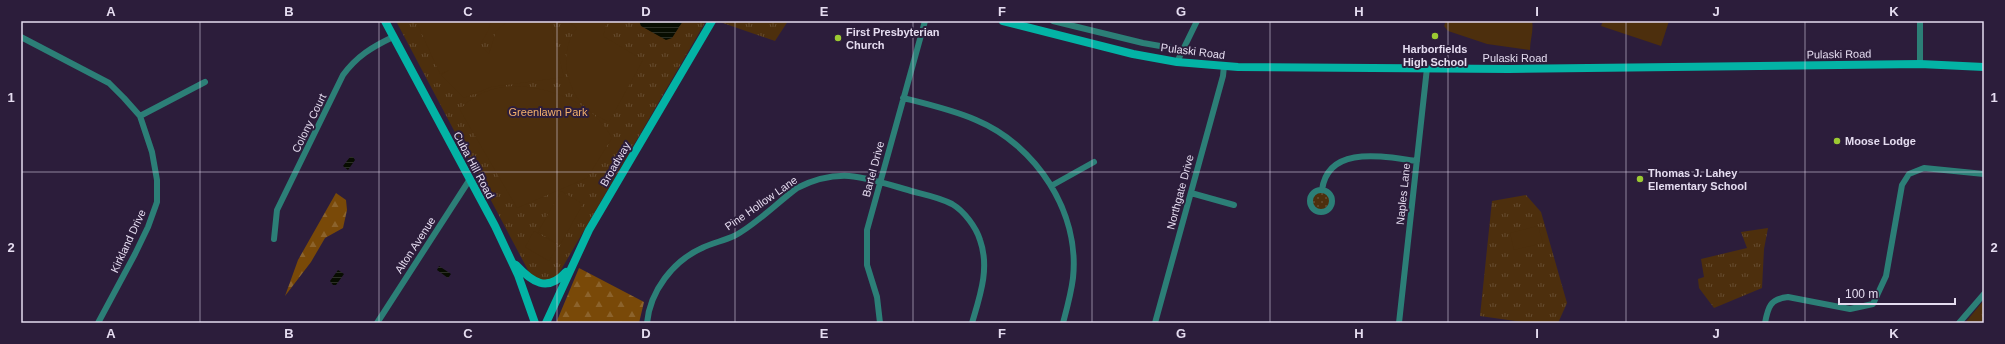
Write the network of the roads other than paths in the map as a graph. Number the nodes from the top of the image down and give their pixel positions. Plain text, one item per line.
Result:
1 (385, 21) edge
2 (712, 21) edge
3 (925, 21) edge
4 (1003, 21) edge
5 (1053, 21) edge
6 (1197, 21) edge
7 (1920, 21) edge
8 (393, 37) junction
9 (21, 38) edge
10 (1183, 50) junction
11 (1177, 62) junction
12 (1920, 64) junction
13 (1224, 66) junction
14 (1984, 67) edge
15 (1427, 68) junction
16 (205, 82) dead end
17 (903, 98) junction
18 (140, 116) junction
19 (1417, 161) junction
20 (1094, 162) dead end
21 (1984, 174) edge
22 (470, 179) junction
23 (880, 182) junction
24 (1051, 186) junction
25 (1322, 190) dead end
26 (1191, 193) junction
27 (1234, 205) dead end
28 (274, 239) dead end
29 (575, 258) junction
30 (511, 259) junction
31 (1984, 294) edge
32 (98, 323) edge
33 (377, 323) edge
34 (535, 323) edge
35 (546, 323) edge
36 (647, 323) edge
37 (880, 323) edge
38 (972, 323) edge
39 (1063, 323) edge
40 (1155, 323) edge
41 (1399, 323) edge
42 (1765, 323) edge
43 (1959, 323) edge

1 - 8 main road, Cuba Hill Road
2 - 29 main road, Broadway
3 - 17 street, Bartel Drive
4 - 11 main road, Pulaski Road
5 - 10 street
6 - 10 street
7 - 12 street
8 - 22 main road, Cuba Hill Road
8 - 28 street, Colony Court
9 - 18 street, Kirkland Drive
10 - 11 street
11 - 13 main road, Pulaski Road
12 - 14 main road, Pulaski Road
12 - 15 main road, Pulaski Road
13 - 15 main road, Pulaski Road
13 - 26 street, Northgate Drive
15 - 19 street, Naples Lane
16 - 18 street
17 - 23 street, Bartel Drive
17 - 24 street
18 - 32 street, Kirkland Drive
19 - 25 street
19 - 41 street, Naples Lane
20 - 24 street
21 - 42 street
22 - 30 main road, Cuba Hill Road
22 - 33 street, Alton Avenue
23 - 36 street, Pine Hollow Lane
23 - 37 street, Bartel Drive
23 - 38 street, Pine Hollow Lane
24 - 39 street
26 - 27 street
26 - 40 street, Northgate Drive
29 - 30 main road
29 - 35 main road, Broadway
30 - 34 main road, Cuba Hill Road
31 - 43 street

